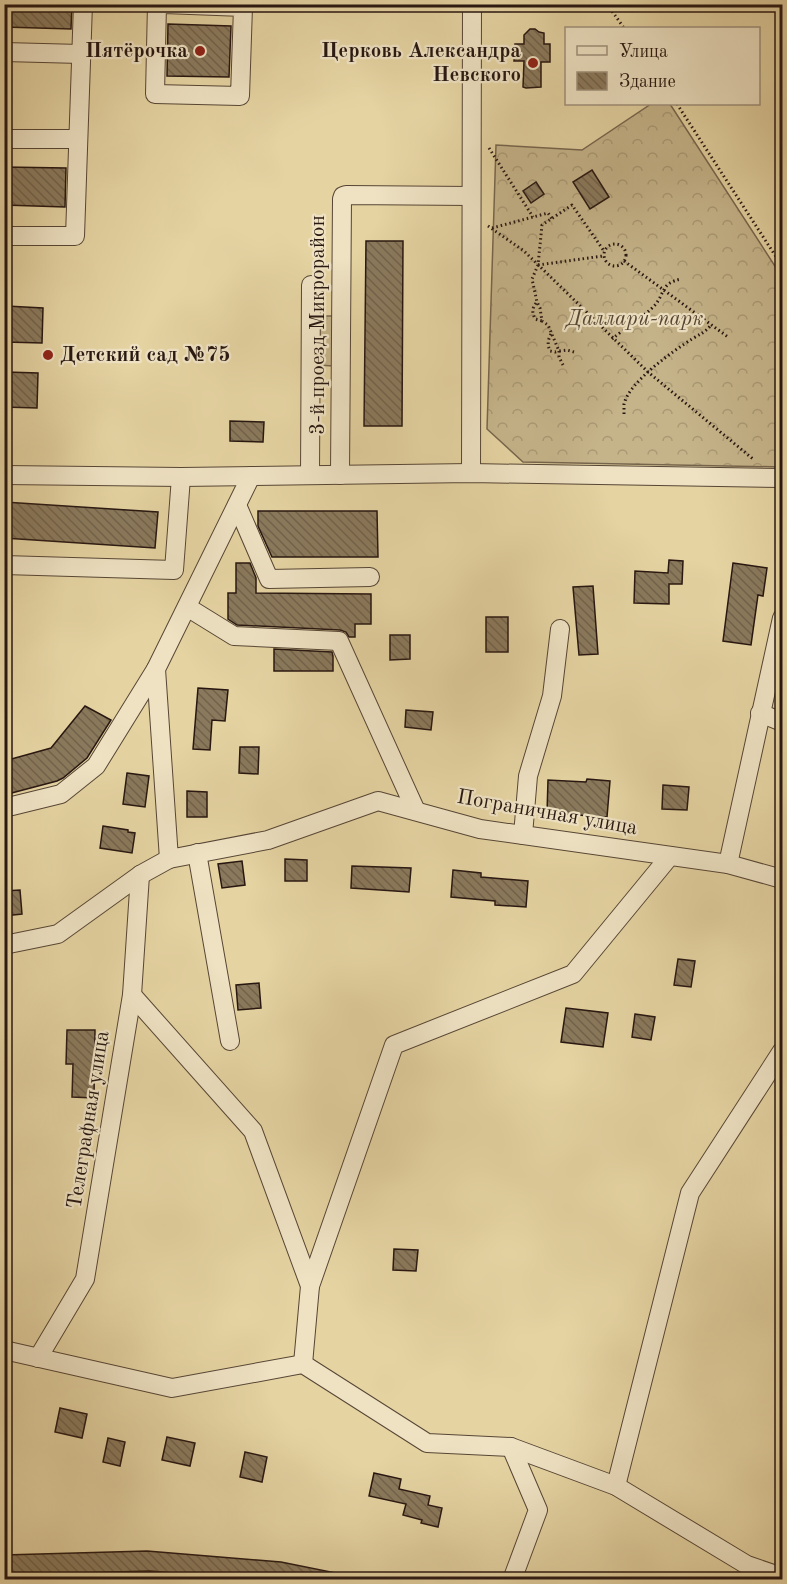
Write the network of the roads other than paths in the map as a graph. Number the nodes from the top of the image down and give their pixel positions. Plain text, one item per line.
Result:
1 (83, 4) edge
2 (157, 4) edge
3 (164, 4) edge
4 (472, 4) edge
5 (4, 52) edge
6 (81, 54) junction
7 (4, 139) edge
8 (78, 139) junction
9 (471, 196) junction
10 (4, 236) edge
11 (311, 285) dead end
12 (310, 388) junction
13 (340, 388) junction
14 (471, 473) junction
15 (4, 475) edge
16 (310, 475) junction
17 (340, 475) junction
18 (251, 476) junction
19 (181, 477) junction
20 (779, 478) edge
21 (237, 505) junction
22 (4, 565) edge
23 (370, 577) dead end
24 (187, 607) junction
25 (783, 618) edge
26 (560, 629) dead end
27 (156, 669) junction
28 (760, 713) junction
29 (783, 722) edge
30 (4, 808) edge
31 (416, 811) junction
32 (523, 835) junction
33 (197, 853) junction
34 (670, 856) junction
35 (169, 859) junction
36 (728, 864) junction
37 (140, 875) junction
38 (783, 879) edge
39 (4, 945) edge
40 (132, 995) junction
41 (230, 1041) dead end
42 (783, 1051) edge
43 (310, 1286) junction
44 (4, 1350) edge
45 (38, 1358) junction
46 (303, 1364) junction
47 (511, 1447) junction
48 (616, 1486) junction
49 (783, 1577) edge
50 (512, 1580) edge

1 - 6 street
2 - 3 street
4 - 9 street
5 - 6 street
6 - 8 street
7 - 8 street
8 - 10 street
9 - 13 street, 3-й проезд Микрорайон
9 - 14 street
11 - 12 street
12 - 13 street
12 - 16 street
13 - 17 street, 3-й проезд Микрорайон
14 - 17 street
14 - 20 street
15 - 19 street
16 - 17 street
16 - 18 street
18 - 19 street
18 - 21 street
19 - 22 street
21 - 23 street
21 - 24 street
24 - 27 street
24 - 31 street
25 - 28 street
26 - 32 street
27 - 30 street
27 - 35 street
28 - 29 street
28 - 36 street
31 - 32 street, Пограничная улица
31 - 33 street, Пограничная улица
32 - 34 street, Пограничная улица
33 - 35 street, Пограничная улица
33 - 41 street
34 - 36 street, Пограничная улица
34 - 43 street
35 - 37 street, Пограничная улица
36 - 38 street, Пограничная улица
37 - 39 street, Пограничная улица
37 - 40 street, Телеграфная улица
40 - 43 street
40 - 45 street, Телеграфная улица
42 - 48 street
43 - 46 street
44 - 45 street
45 - 46 street
46 - 47 street
47 - 48 street
47 - 50 street
48 - 49 street

